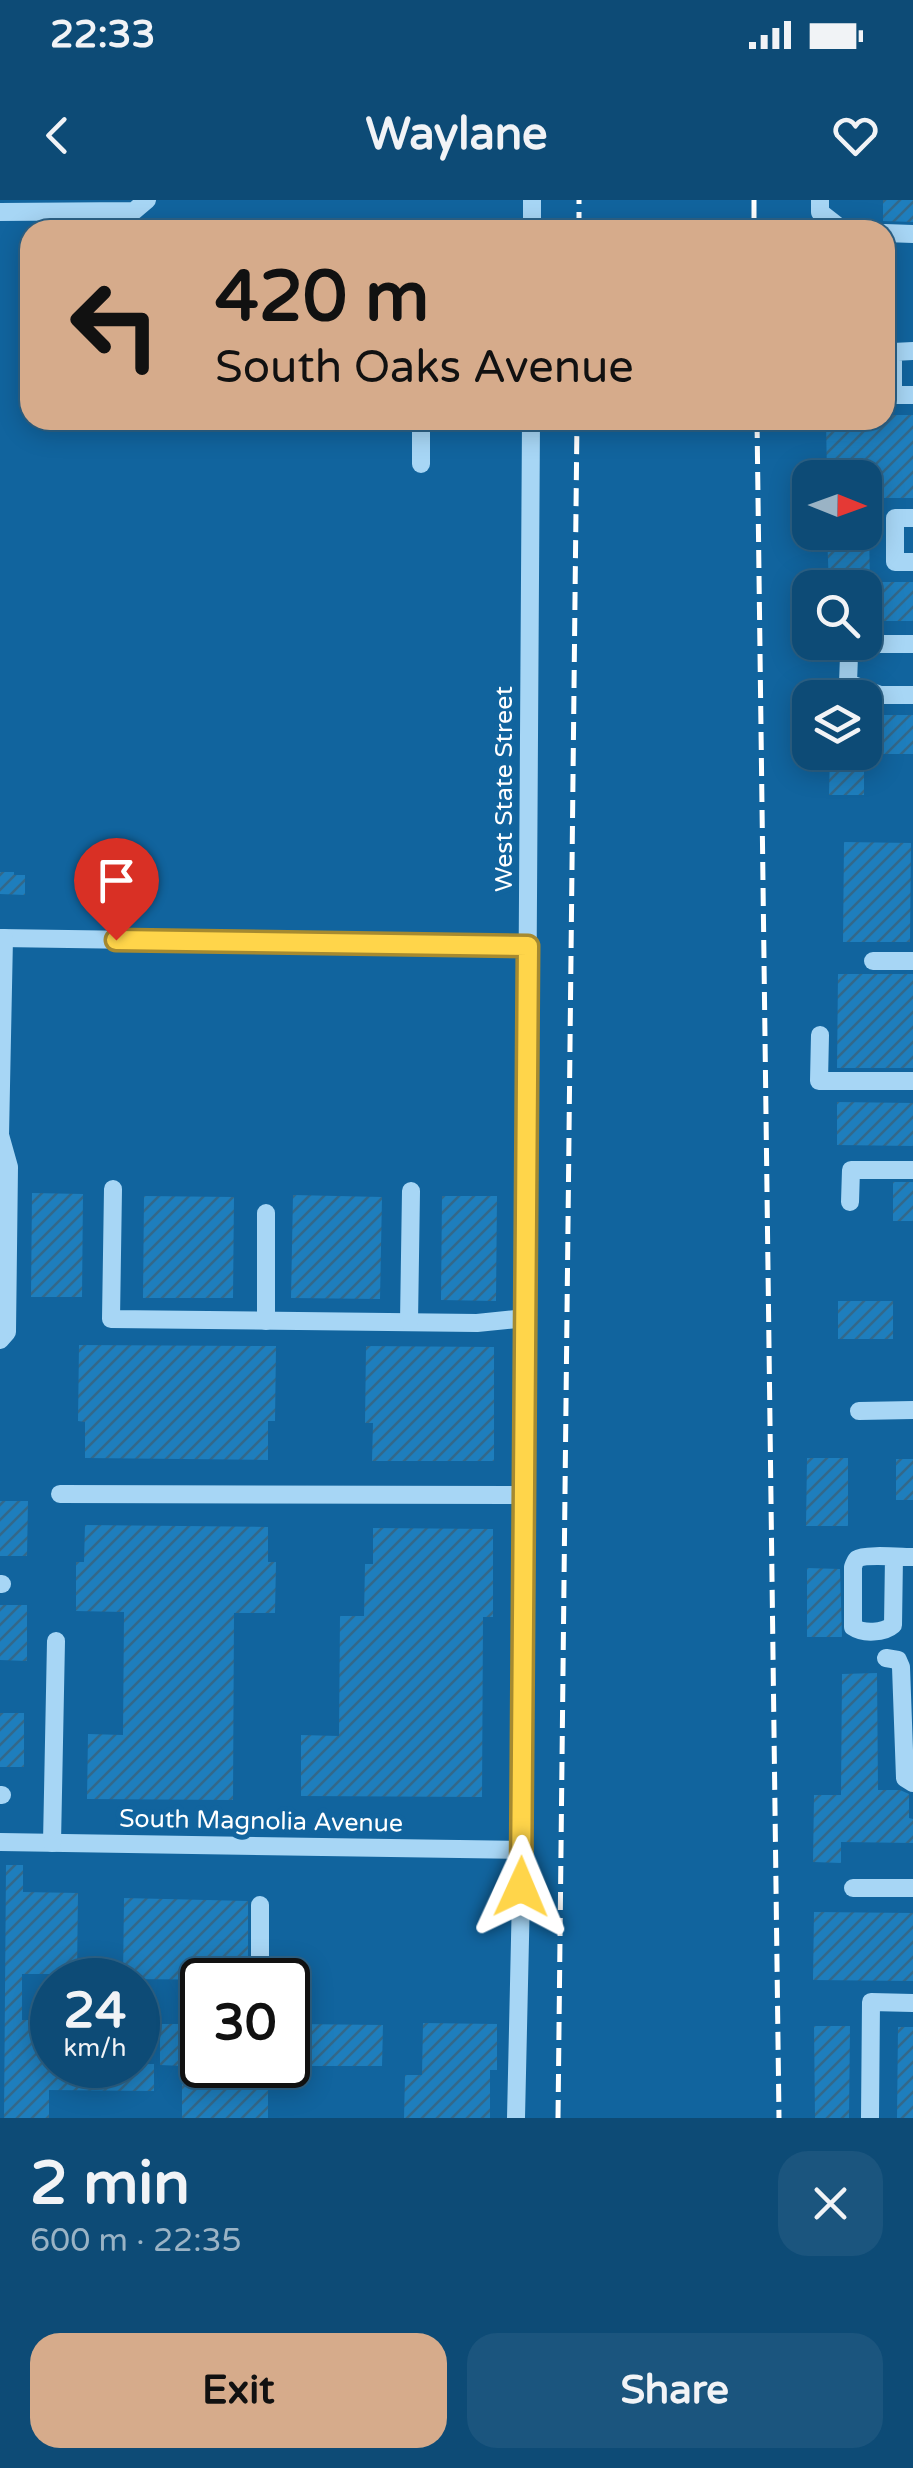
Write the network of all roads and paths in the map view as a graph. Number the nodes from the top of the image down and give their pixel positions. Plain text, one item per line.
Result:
1 (147, 200) edge
2 (56, 205) edge
3 (0, 212) edge
4 (420, 430) edge
5 (531, 430) edge
6 (422, 464) dead end
7 (913, 518) edge
8 (913, 562) edge
9 (913, 644) edge
10 (913, 695) edge
11 (2, 938) edge
12 (528, 946) junction
13 (873, 961) dead end
14 (913, 961) edge
15 (820, 1035) dead end
16 (913, 1081) edge
17 (913, 1170) edge
18 (114, 1189) dead end
19 (411, 1191) dead end
20 (850, 1202) dead end
21 (266, 1214) dead end
22 (526, 1318) junction
23 (266, 1321) junction
24 (410, 1322) junction
25 (0, 1340) edge
26 (913, 1410) edge
27 (859, 1412) dead end
28 (60, 1494) dead end
29 (525, 1494) junction
30 (56, 1641) dead end
31 (886, 1658) dead end
32 (913, 1783) edge
33 (0, 1842) edge
34 (52, 1843) junction
35 (522, 1850) junction
36 (854, 1888) dead end
37 (913, 1888) edge
38 (260, 1904) dead end
39 (260, 1958) edge
40 (913, 2003) edge
41 (516, 2118) edge
42 (870, 2118) edge

1 - 2 street
2 - 3 street
4 - 6 street
5 - 12 street, West State Street
7 - 8 street
9 - 10 street
11 - 12 street
11 - 25 street
12 - 22 street, West State Street
13 - 14 street
15 - 16 street
17 - 20 street
18 - 23 street
19 - 24 street
21 - 23 street
22 - 24 street
22 - 29 street, West State Street
23 - 24 street
26 - 27 street
28 - 29 street
29 - 35 street, West State Street
30 - 34 street
31 - 32 street
33 - 34 street, South Magnolia Avenue
34 - 35 street, South Magnolia Avenue
35 - 41 street, West State Street
36 - 37 street
38 - 39 street
40 - 42 street

